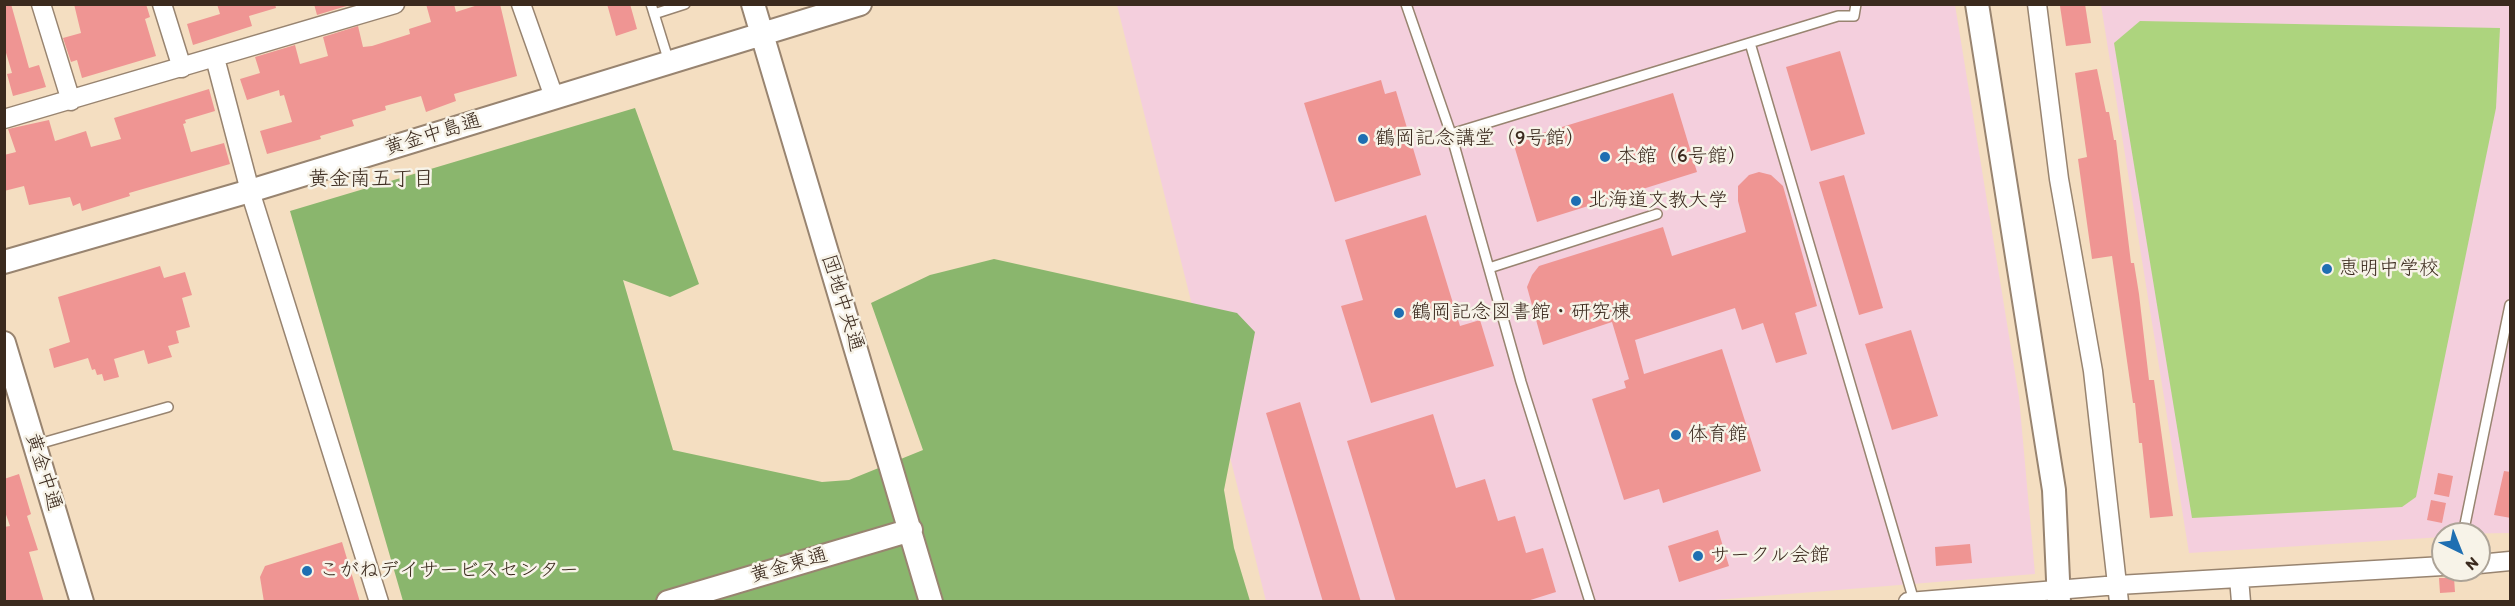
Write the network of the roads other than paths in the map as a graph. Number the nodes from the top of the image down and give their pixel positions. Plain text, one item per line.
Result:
1 (41, 4) edge
2 (162, 4) edge
3 (395, 4) edge
4 (521, 4) edge
5 (685, 4) edge
6 (753, 4) edge
7 (860, 4) edge
8 (1406, 4) edge
9 (1856, 4) edge
10 (1977, 4) edge
11 (2037, 4) edge
12 (652, 9) edge
13 (761, 34) junction
14 (1750, 43) junction
15 (215, 58) junction
16 (669, 62) junction
17 (182, 69) junction
18 (554, 97) junction
19 (72, 101) junction
20 (4, 119) edge
21 (1451, 134) junction
22 (250, 191) junction
23 (1657, 214) dead end
24 (4, 262) edge
25 (1489, 268) junction
26 (2511, 305) edge
27 (4, 343) edge
28 (168, 407) dead end
29 (35, 446) junction
30 (2466, 522) edge
31 (911, 530) junction
32 (2511, 561) edge
33 (2491, 563) edge
34 (2431, 567) edge
35 (2239, 578) junction
36 (2119, 593) edge
37 (2059, 596) edge
38 (1914, 601) edge
39 (82, 602) edge
40 (379, 602) edge
41 (668, 602) edge
42 (932, 602) edge
43 (1590, 602) edge
44 (1908, 602) edge
45 (2241, 602) edge

1 - 19 street
2 - 17 street
3 - 15 street
4 - 18 street
5 - 12 lane
6 - 13 street, 団地中央通
7 - 13 street, 黄金中島通
8 - 21 lane
9 - 14 lane
10 - 37 street
11 - 36 street
12 - 16 lane
13 - 16 street, 黄金中島通
13 - 31 street, 団地中央通
14 - 21 lane
14 - 38 lane
15 - 17 street
15 - 22 street
16 - 18 street, 黄金中島通
17 - 19 street
18 - 22 street, 黄金中島通
19 - 20 street
21 - 25 lane
22 - 24 street, 黄金中島通
22 - 40 street
23 - 25 lane
25 - 43 lane
26 - 30 lane
27 - 29 street, 黄金中通
28 - 29 lane
29 - 39 street, 黄金中通
31 - 41 street, 黄金東通
31 - 42 street, 団地中央通
32 - 33 street
34 - 35 street
35 - 36 street
35 - 45 street
36 - 37 street
37 - 38 street
38 - 44 street

